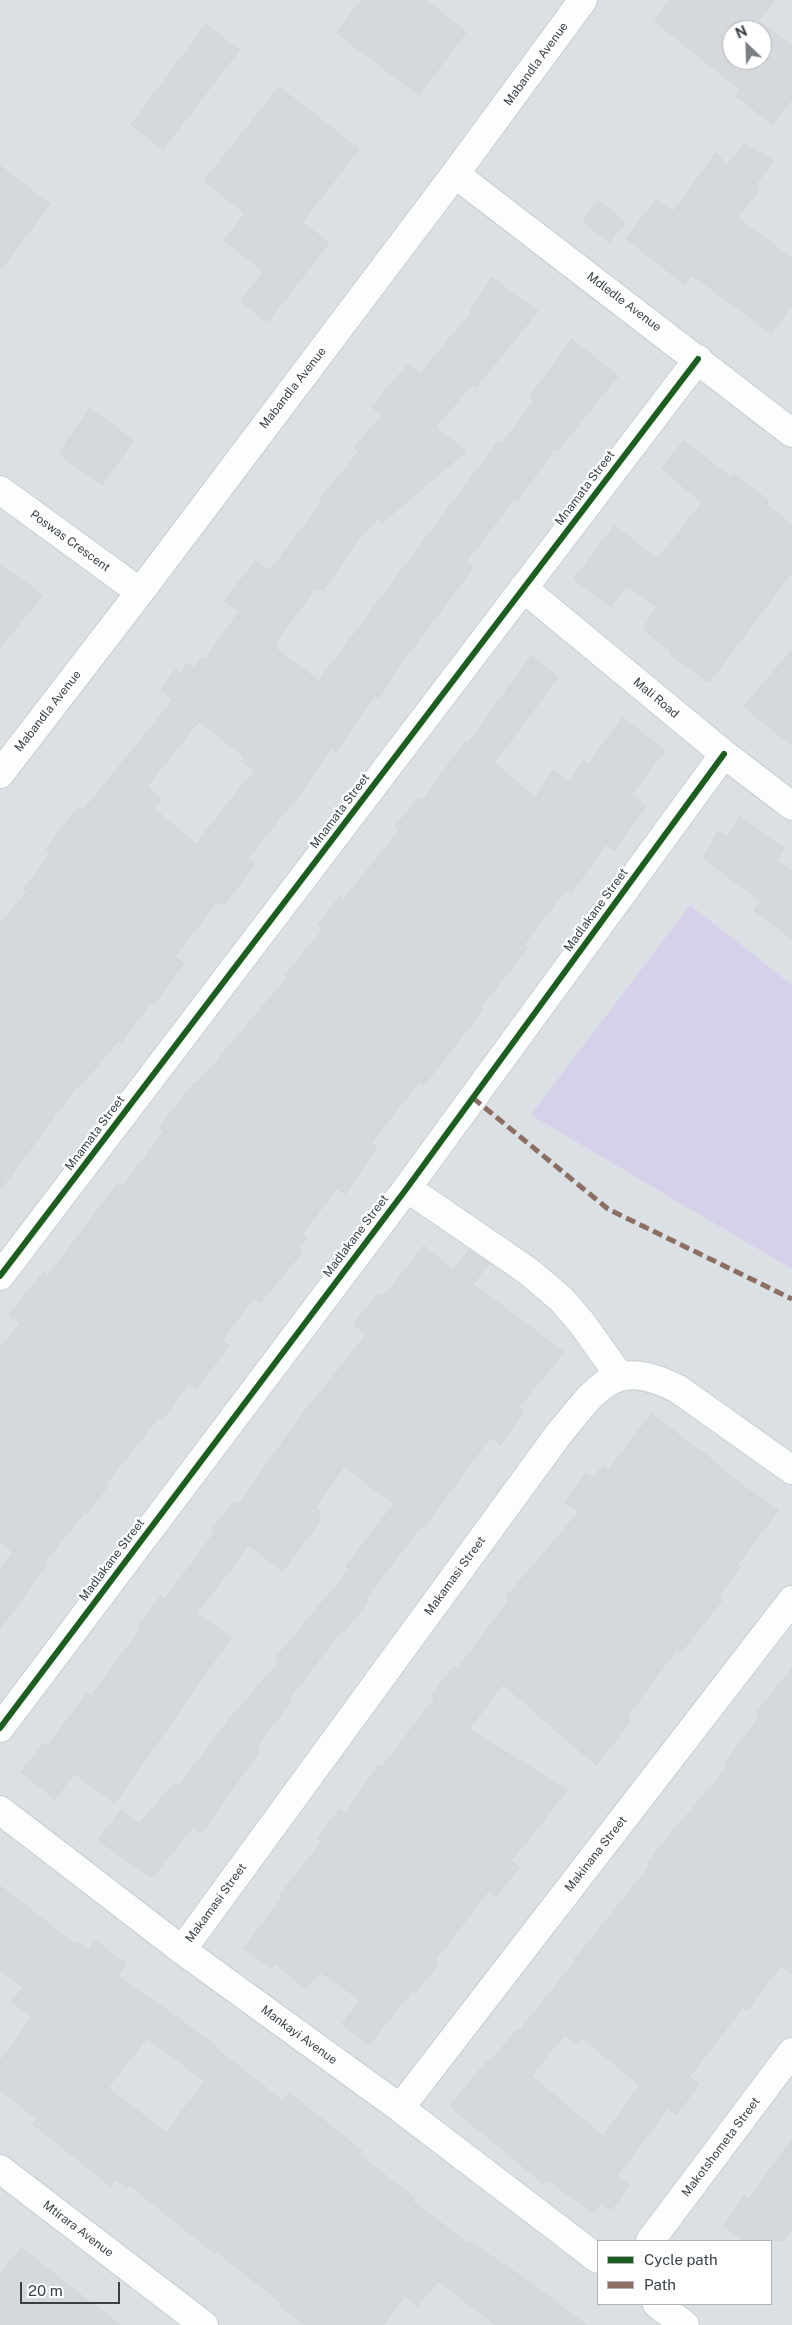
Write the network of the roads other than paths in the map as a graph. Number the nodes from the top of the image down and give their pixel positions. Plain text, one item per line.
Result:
1 (583, 0) edge
2 (455, 174) junction
3 (698, 358) junction
4 (792, 432) edge
5 (0, 490) edge
6 (523, 588) junction
7 (140, 592) junction
8 (724, 754) junction
9 (0, 774) edge
10 (792, 806) edge
11 (407, 1188) junction
12 (0, 1276) edge
13 (619, 1375) junction
14 (792, 1470) edge
15 (792, 1600) edge
16 (0, 1728) edge
17 (0, 1810) edge
18 (182, 1950) junction
19 (792, 2052) edge
20 (400, 2108) junction
21 (2, 2174) edge
22 (651, 2240) edge
23 (597, 2258) edge
24 (658, 2305) edge
25 (204, 2325) edge
26 (685, 2325) edge

1 - 2 street, Mabandla Avenue
2 - 3 street, Mdledle Avenue
2 - 7 street, Mabandla Avenue
3 - 4 street, Mdledle Avenue
3 - 6 street, Mnamata Street
5 - 7 street, Poswas Crescent
6 - 8 street, Mali Road
6 - 12 street, Mnamata Street
7 - 9 street, Mabandla Avenue
8 - 10 street, Mali Road
8 - 11 street, Madlakane Street
11 - 13 street
11 - 16 street, Madlakane Street
13 - 14 street
13 - 18 street, Makamasi Street
15 - 20 street, Makinana Street
17 - 18 street, Mankayi Avenue
18 - 20 street, Mankayi Avenue
19 - 22 street, Makotshometa Street
20 - 23 street, Mankayi Avenue
21 - 25 street, Mtirara Avenue
24 - 26 street

